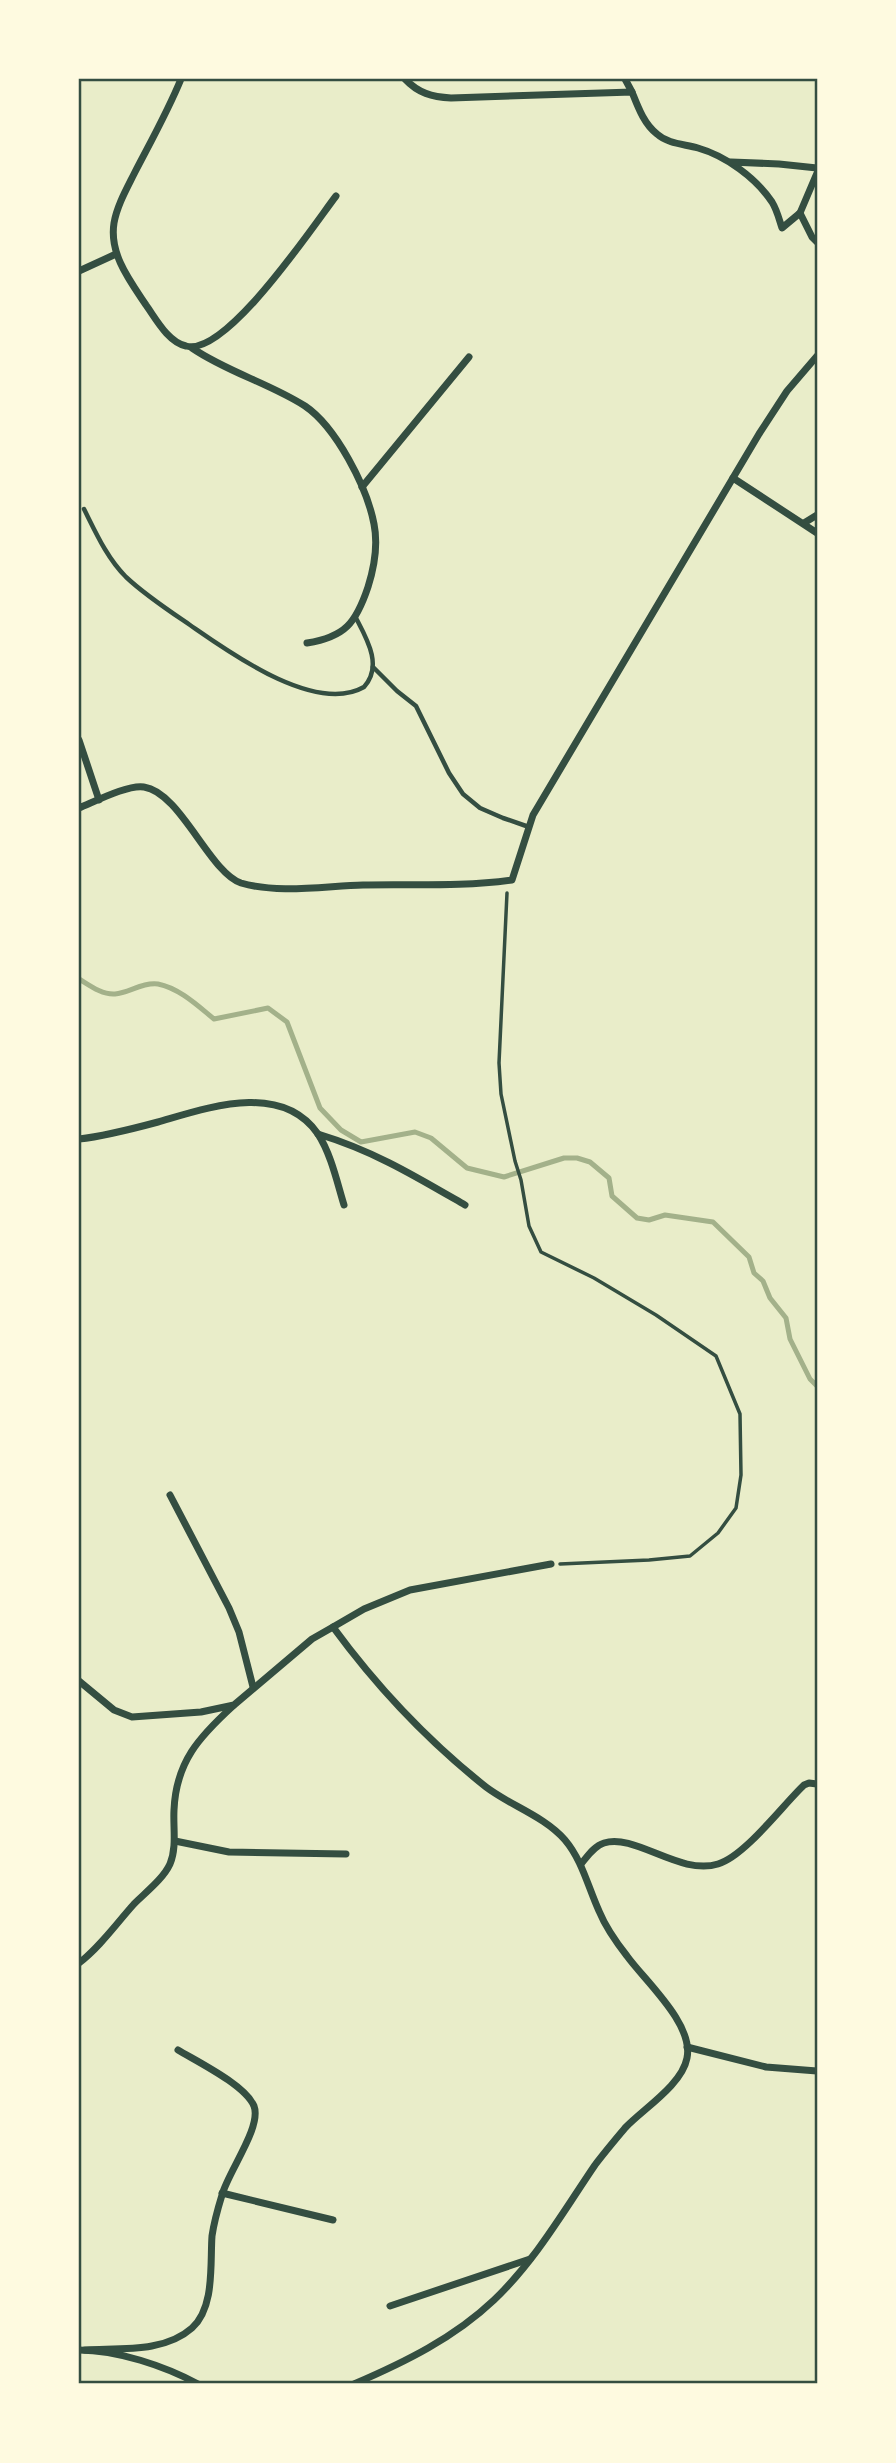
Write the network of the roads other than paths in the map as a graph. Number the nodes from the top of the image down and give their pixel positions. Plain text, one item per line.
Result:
1 (181, 79) edge
2 (405, 79) edge
3 (625, 79) edge
4 (632, 92) junction
5 (728, 162) junction
6 (817, 168) edge
7 (817, 173) edge
8 (336, 196) dead end
9 (800, 213) junction
10 (817, 242) edge
11 (116, 254) junction
12 (79, 271) edge
13 (191, 347) junction
14 (469, 356) dead end
15 (817, 356) edge
16 (733, 478) junction
17 (362, 487) junction
18 (84, 509) dead end
19 (817, 515) edge
20 (804, 523) junction
21 (817, 533) edge
22 (356, 618) junction
23 (307, 643) dead end
24 (373, 667) junction
25 (79, 740) edge
26 (99, 800) junction
27 (79, 808) edge
28 (529, 827) junction
29 (318, 1134) junction
30 (79, 1139) edge
31 (344, 1205) dead end
32 (465, 1205) dead end
33 (170, 1495) dead end
34 (551, 1564) road end
35 (333, 1628) junction
36 (79, 1681) edge
37 (253, 1687) junction
38 (234, 1705) junction
39 (817, 1784) edge
40 (175, 1841) junction
41 (346, 1854) dead end
42 (581, 1864) junction
43 (79, 1963) edge
44 (687, 2048) junction
45 (178, 2050) dead end
46 (817, 2071) edge
47 (222, 2193) junction
48 (333, 2220) dead end
49 (531, 2259) junction
50 (390, 2306) dead end
51 (82, 2350) edge
52 (198, 2384) edge
53 (354, 2384) edge

1 - 11 street
2 - 4 street
3 - 4 street
4 - 5 street
5 - 6 street
5 - 9 street
7 - 9 street
8 - 13 street
9 - 10 street
11 - 12 street
11 - 13 street
13 - 17 street
14 - 17 street
15 - 16 street
16 - 20 street
16 - 28 street
17 - 22 street
18 - 24 lane
19 - 20 street
20 - 21 street
22 - 23 street
22 - 24 lane
24 - 28 lane
25 - 26 street
26 - 27 street
26 - 28 street
29 - 30 street
29 - 31 street
29 - 32 street
33 - 37 street
34 - 35 street
35 - 37 street
35 - 42 street
36 - 38 street
37 - 38 street
38 - 40 street
39 - 42 street
40 - 41 street
40 - 43 street
42 - 44 street
44 - 46 street
44 - 49 street
45 - 47 street
47 - 48 street
47 - 51 street
49 - 50 street
49 - 53 street
51 - 52 street

